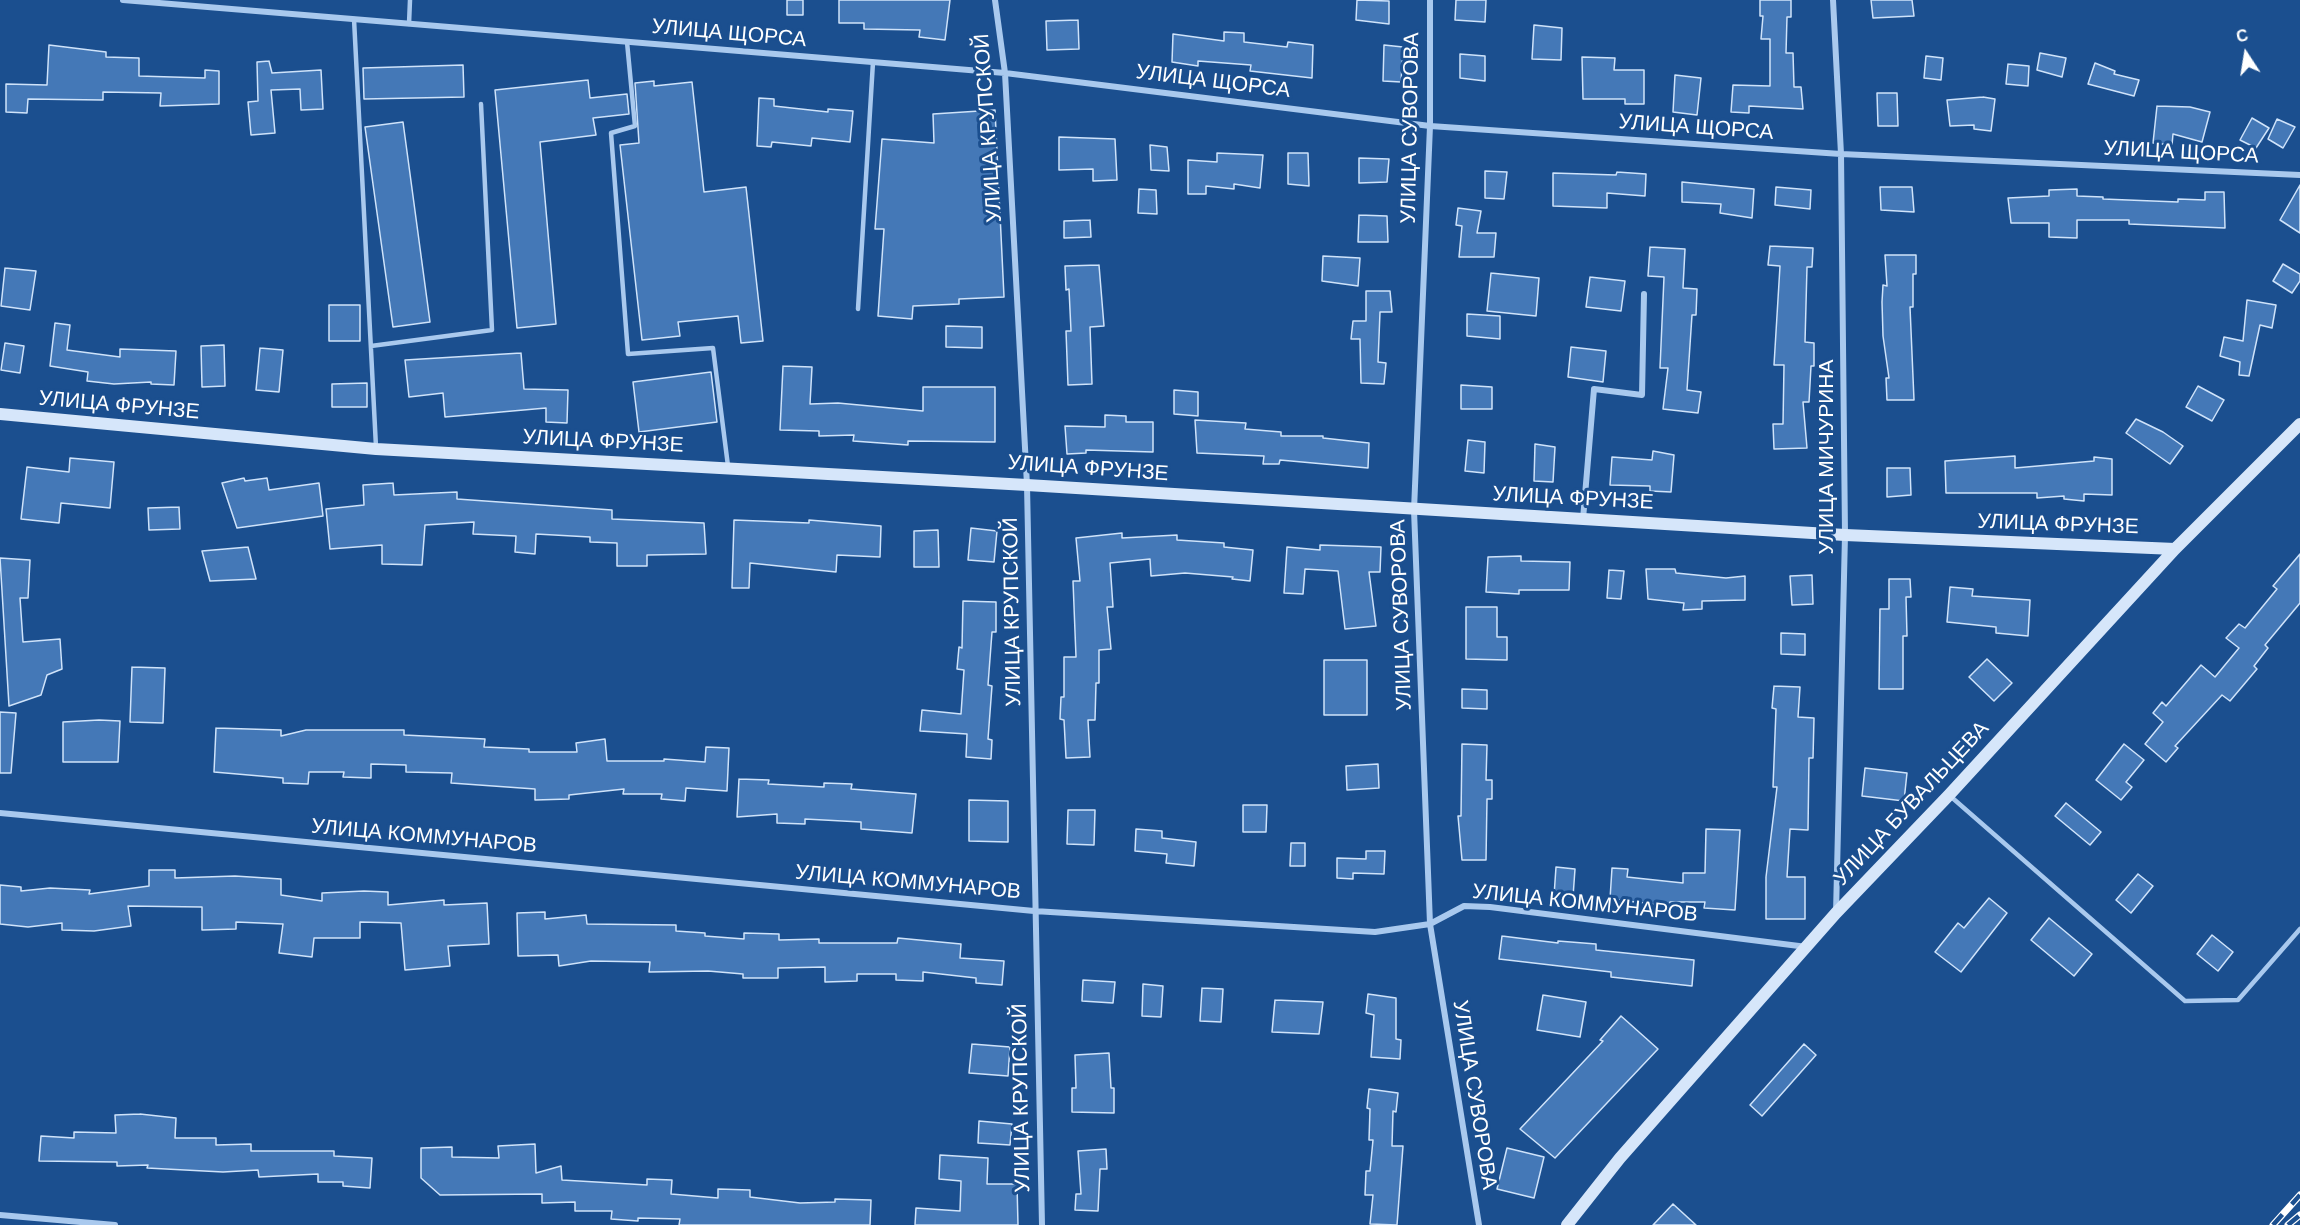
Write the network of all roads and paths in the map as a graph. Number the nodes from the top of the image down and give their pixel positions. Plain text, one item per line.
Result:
1 (123, 0) edge
2 (410, 0) edge
3 (995, 0) edge
4 (1430, 0) edge
5 (1833, 0) edge
6 (354, 19) junction
7 (409, 24) junction
8 (627, 42) junction
9 (873, 62) junction
10 (1005, 73) junction
11 (481, 104) dead end
12 (1430, 126) junction
13 (1841, 154) junction
14 (2300, 175) edge
15 (1644, 294) dead end
16 (858, 309) dead end
17 (371, 346) junction
18 (0, 414) edge
19 (2300, 424) edge
20 (376, 449) junction
21 (729, 469) junction
22 (1027, 485) junction
23 (1414, 510) junction
24 (1583, 520) junction
25 (1845, 535) junction
26 (2175, 549) junction
27 (1950, 795) junction
28 (0, 813) edge
29 (1034, 911) junction
30 (1836, 913) junction
31 (1430, 924) junction
32 (2300, 929) edge
33 (1808, 947) junction
34 (0, 1215) edge
35 (115, 1225) edge
36 (1042, 1225) edge
37 (1479, 1225) edge
38 (1567, 1225) edge

1 - 6 street, УЛИЦА ЩОРСА
2 - 7 lane
3 - 10 street, УЛИЦА КРУПСКОЙ
4 - 12 street, УЛИЦА СУВОРОВА
5 - 13 street, УЛИЦА МИЧУРИНА
6 - 7 street, УЛИЦА ЩОРСА
6 - 17 lane
7 - 8 street, УЛИЦА ЩОРСА
8 - 9 street, УЛИЦА ЩОРСА
8 - 21 lane
9 - 10 street, УЛИЦА ЩОРСА
9 - 16 lane
10 - 12 street, УЛИЦА ЩОРСА
10 - 22 street, УЛИЦА КРУПСКОЙ
11 - 17 lane
12 - 13 street, УЛИЦА ЩОРСА
12 - 23 street, УЛИЦА СУВОРОВА
13 - 14 street, УЛИЦА ЩОРСА
13 - 25 street, УЛИЦА МИЧУРИНА
15 - 24 street
17 - 20 lane
18 - 20 main road, УЛИЦА ФРУНЗЕ
19 - 26 main road, УЛИЦА БУВАЛЬЦЕВА
20 - 21 main road, УЛИЦА ФРУНЗЕ
21 - 22 main road, УЛИЦА ФРУНЗЕ
22 - 23 main road, УЛИЦА ФРУНЗЕ
22 - 29 street, УЛИЦА КРУПСКОЙ
23 - 24 main road, УЛИЦА ФРУНЗЕ
23 - 31 street, УЛИЦА СУВОРОВА
24 - 25 main road, УЛИЦА ФРУНЗЕ
25 - 26 main road, УЛИЦА ФРУНЗЕ
25 - 30 street, УЛИЦА МИЧУРИНА
26 - 27 main road, УЛИЦА БУВАЛЬЦЕВА
27 - 30 main road, УЛИЦА БУВАЛЬЦЕВА
27 - 32 lane
28 - 29 street, УЛИЦА КОММУНАРОВ
29 - 31 street, УЛИЦА КОММУНАРОВ
29 - 36 street, УЛИЦА КРУПСКОЙ
30 - 33 main road, УЛИЦА БУВАЛЬЦЕВА
31 - 33 street, УЛИЦА КОММУНАРОВ
31 - 37 street, УЛИЦА СУВОРОВА
33 - 38 main road, УЛИЦА БУВАЛЬЦЕВА
34 - 35 street

